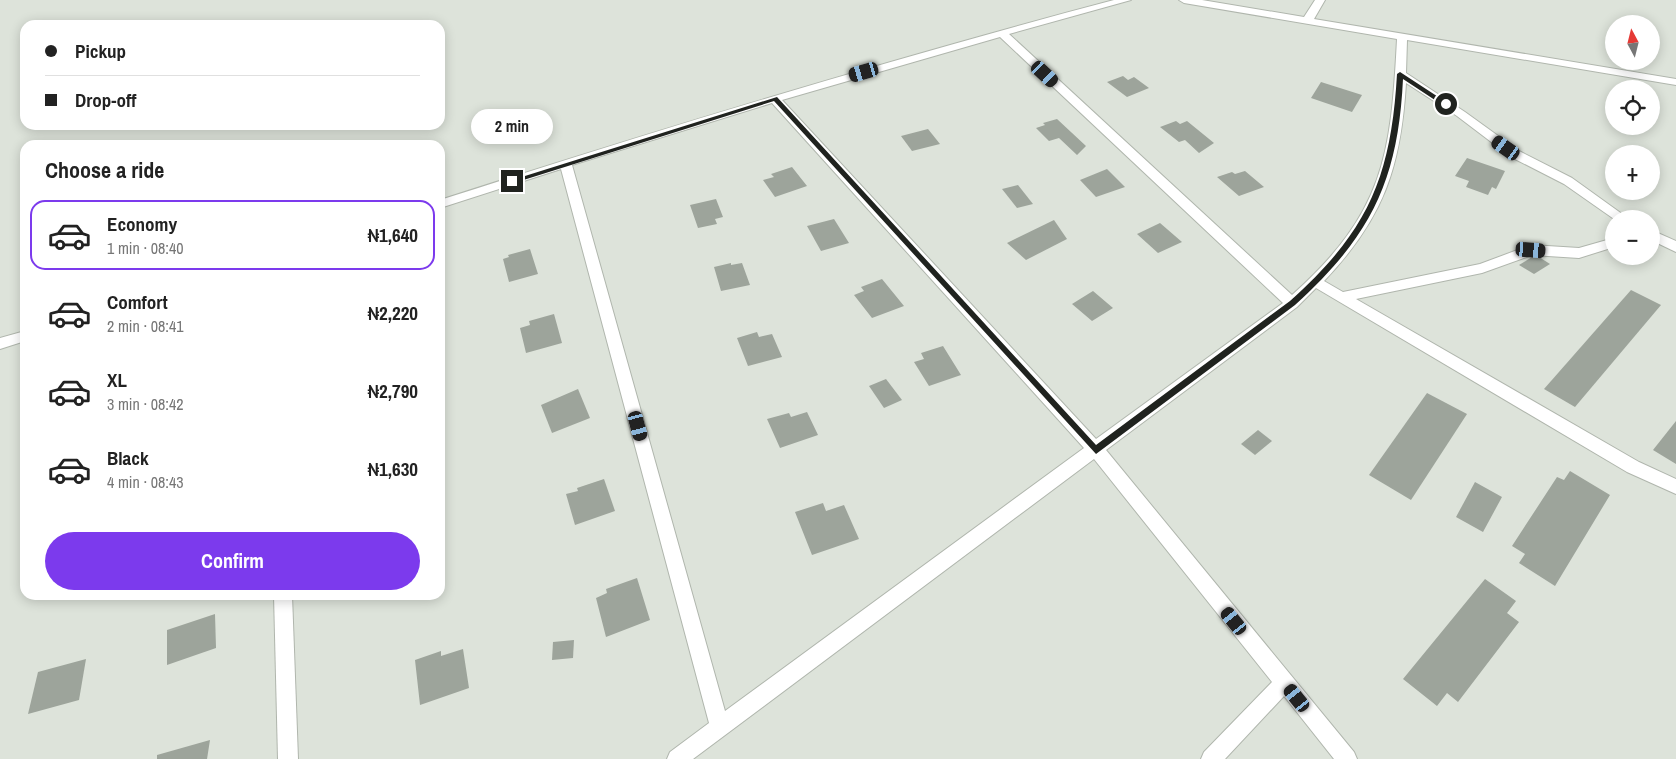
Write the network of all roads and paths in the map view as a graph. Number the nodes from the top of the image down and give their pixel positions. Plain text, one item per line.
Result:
1 (1126, 0) edge
2 (1184, 0) edge
3 (1320, 0) edge
4 (1307, 21) junction
5 (1002, 33) junction
6 (1402, 38) junction
7 (1400, 74) junction
8 (1676, 82) edge
9 (775, 99) junction
10 (566, 164) junction
11 (445, 202) edge
12 (1610, 210) edge
13 (1660, 239) edge
14 (1605, 245) edge
15 (1672, 245) edge
16 (1316, 282) junction
17 (1341, 297) junction
18 (1292, 303) junction
19 (20, 338) edge
20 (0, 344) edge
21 (1096, 450) junction
22 (1676, 487) edge
23 (283, 600) edge
24 (1284, 683) junction
25 (720, 727) junction
26 (288, 759) edge
27 (677, 759) edge
28 (1211, 759) edge
29 (1347, 759) edge

1 - 5 street
2 - 4 street
3 - 4 street
4 - 6 street
5 - 9 street
5 - 18 street
6 - 7 street
6 - 8 street
7 - 12 street
7 - 16 street
9 - 10 street
9 - 21 street
10 - 11 street
10 - 25 street
13 - 15 street
14 - 17 street
16 - 17 street
16 - 18 street
17 - 22 street
18 - 21 street
19 - 20 street
21 - 24 street
21 - 25 street
23 - 26 street
24 - 28 street
24 - 29 street
25 - 27 street

